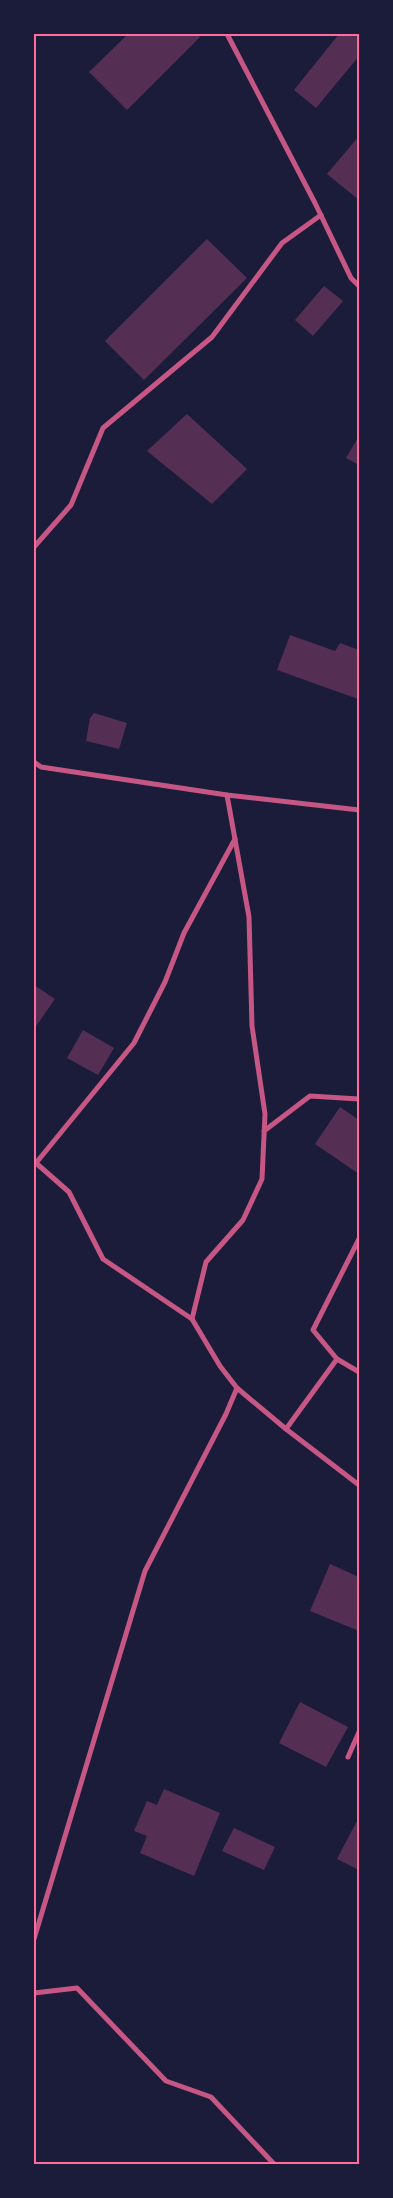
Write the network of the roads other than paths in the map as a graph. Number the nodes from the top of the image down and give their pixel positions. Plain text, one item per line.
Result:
1 (227, 34) edge
2 (321, 215) junction
3 (359, 286) edge
4 (34, 547) edge
5 (34, 762) edge
6 (228, 795) junction
7 (359, 810) edge
8 (235, 838) junction
9 (359, 1099) edge
10 (264, 1131) junction
11 (359, 1239) edge
12 (192, 1319) junction
13 (337, 1359) junction
14 (359, 1372) edge
15 (237, 1388) junction
16 (286, 1429) junction
17 (359, 1485) edge
18 (359, 1732) edge
19 (348, 1757) dead end
20 (34, 1939) edge
21 (34, 1993) edge
22 (274, 2164) edge

1 - 2 street
2 - 3 street
2 - 4 street
5 - 6 street
6 - 7 street
6 - 8 street
8 - 10 street
8 - 12 street
9 - 10 street
10 - 12 street
11 - 13 street
12 - 15 street
13 - 14 street
13 - 16 street
15 - 16 street
15 - 20 street
16 - 17 street
18 - 19 street
21 - 22 street

